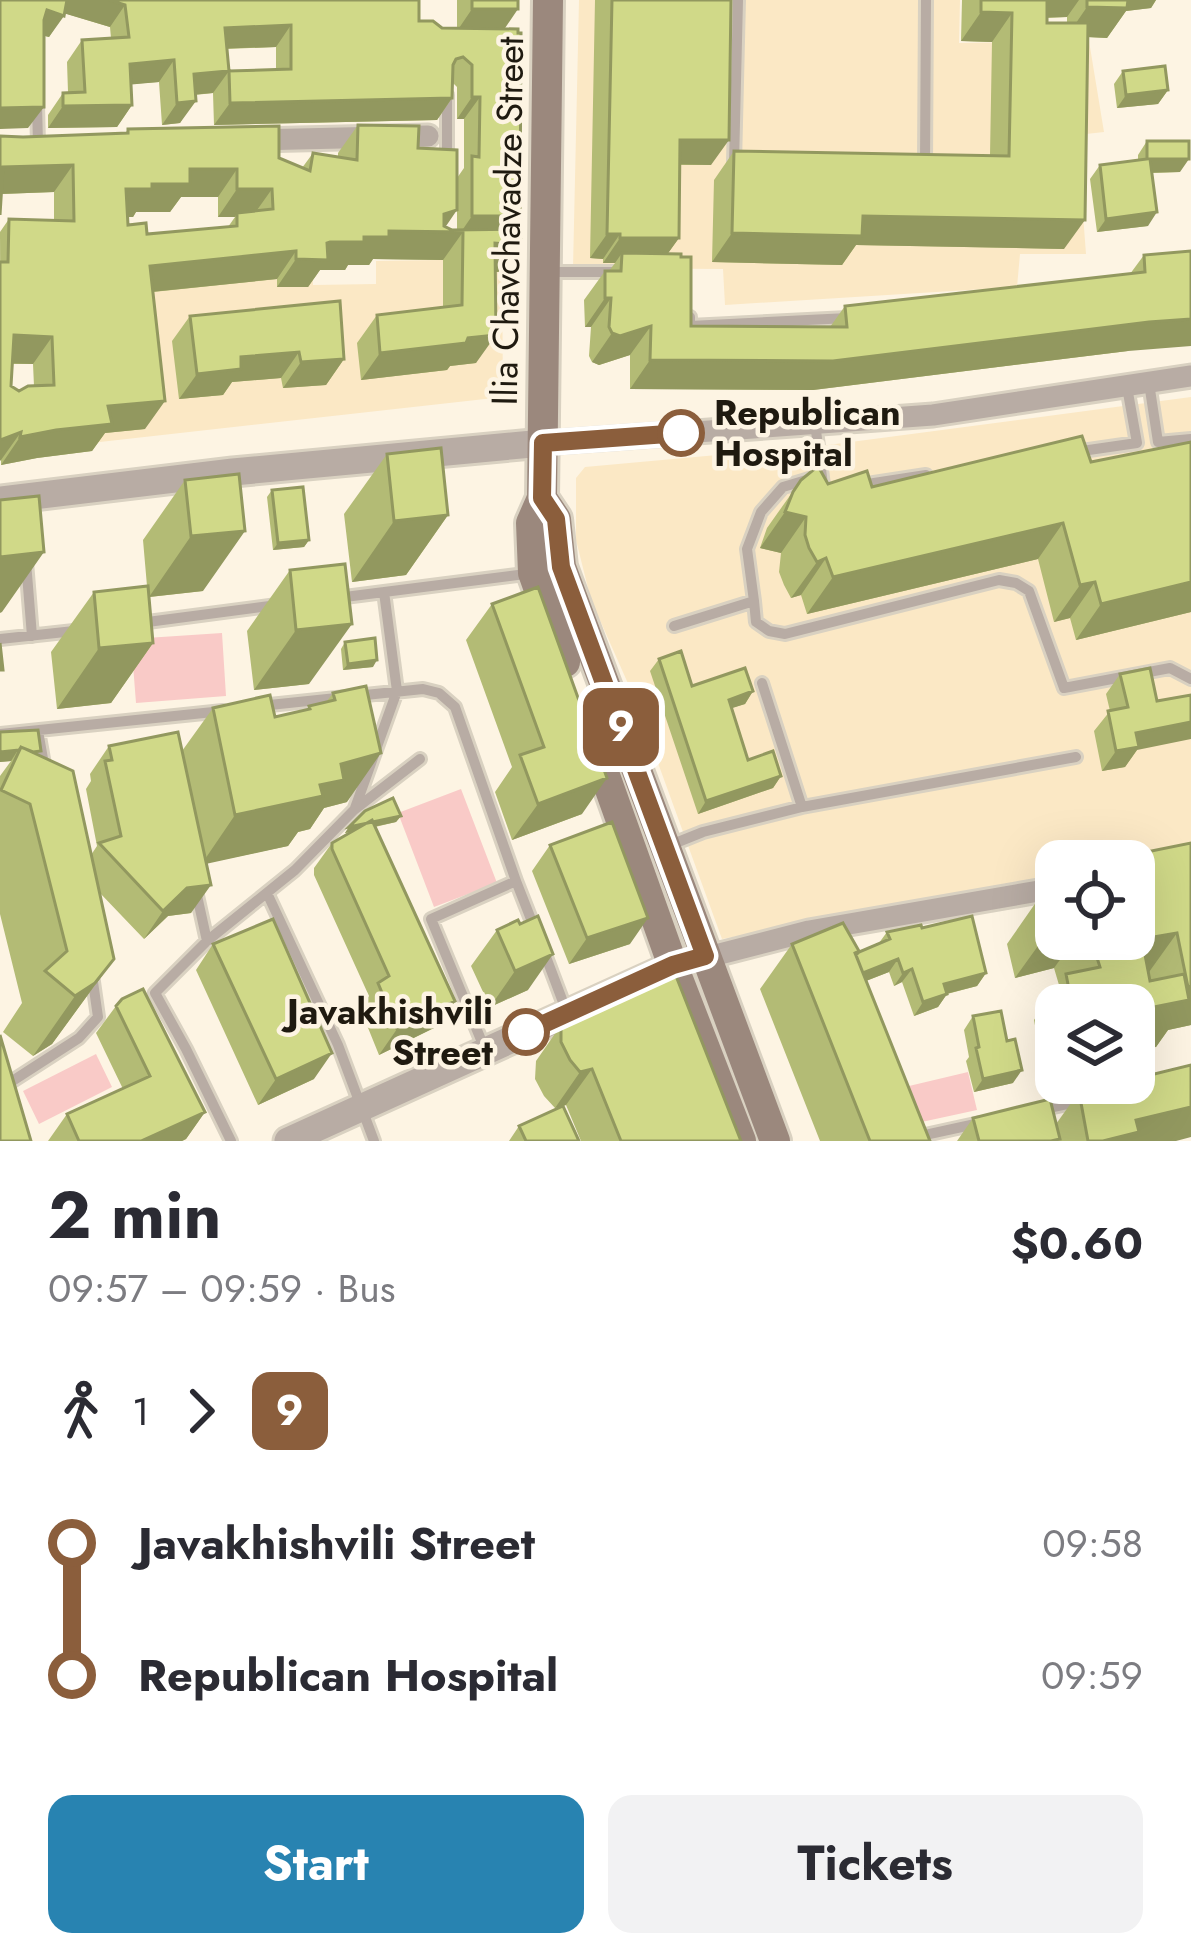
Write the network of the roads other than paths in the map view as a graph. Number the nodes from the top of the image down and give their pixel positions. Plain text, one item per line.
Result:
1 (548, 0) edge
2 (738, 0) edge
3 (926, 0) edge
4 (38, 83) edge
5 (447, 88) edge
6 (428, 136) dead end
7 (243, 140) edge
8 (40, 144) edge
9 (757, 164) edge
10 (901, 166) edge
11 (447, 179) edge
12 (540, 255) junction
13 (625, 272) edge
14 (689, 308) edge
15 (866, 316) edge
16 (1191, 376) edge
17 (1138, 384) junction
18 (815, 423) junction
19 (1191, 439) edge
20 (543, 443) junction
21 (1070, 453) edge
22 (936, 473) edge
23 (822, 476) junction
24 (542, 498) junction
25 (0, 500) edge
26 (25, 544) edge
27 (533, 573) junction
28 (384, 592) junction
29 (315, 600) edge
30 (754, 601) junction
31 (292, 603) edge
32 (133, 623) edge
33 (674, 626) dead end
34 (93, 629) edge
35 (32, 636) junction
36 (0, 638) edge
37 (1191, 679) edge
38 (762, 683) dead end
39 (398, 691) junction
40 (255, 707) edge
41 (231, 710) edge
42 (160, 718) junction
43 (38, 731) junction
44 (0, 734) edge
45 (164, 741) edge
46 (1076, 757) dead end
47 (420, 759) dead end
48 (50, 793) edge
49 (802, 807) junction
50 (354, 810) junction
51 (665, 847) junction
52 (194, 879) edge
53 (516, 881) junction
54 (1035, 892) edge
55 (267, 893) junction
56 (207, 941) junction
57 (86, 952) edge
58 (705, 956) junction
59 (673, 965) junction
60 (568, 1013) junction
61 (486, 1051) junction
62 (0, 1089) edge
63 (1066, 1104) edge
64 (360, 1108) junction
65 (1035, 1111) edge
66 (991, 1121) edge
67 (231, 1141) edge
68 (288, 1141) edge
69 (374, 1141) edge
70 (741, 1141) edge
71 (775, 1141) edge
72 (902, 1141) edge

1 - 12 main road, Ilia Chavchavadze Street
2 - 9 lane
3 - 10 lane
4 - 8 lane
5 - 11 lane
6 - 7 street
12 - 13 lane
12 - 20 main road, Ilia Chavchavadze Street
14 - 15 lane
16 - 17 street
17 - 18 street
17 - 19 lane
17 - 21 lane
18 - 20 street
18 - 23 lane
20 - 24 main road, Ilia Chavchavadze Street
20 - 25 street
22 - 23 lane
23 - 30 lane
24 - 27 main road
24 - 51 main road
26 - 35 lane
27 - 28 lane
27 - 59 main road
28 - 29 lane
28 - 39 lane
30 - 33 lane
30 - 37 lane
31 - 32 lane
34 - 35 lane
35 - 36 lane
38 - 49 lane
39 - 40 lane
39 - 50 lane
39 - 53 lane
41 - 42 lane
42 - 43 lane
42 - 45 lane
43 - 44 lane
43 - 48 lane
46 - 49 lane
47 - 50 lane
49 - 51 lane
50 - 55 lane
51 - 58 main road
52 - 56 lane
53 - 60 lane
53 - 61 lane
54 - 58 street
55 - 56 lane
55 - 64 lane
56 - 67 lane
57 - 62 lane
58 - 59 street
58 - 71 main road
59 - 60 street
59 - 70 main road
60 - 61 street
61 - 64 street
63 - 65 lane
64 - 68 street
64 - 69 lane
66 - 72 lane

